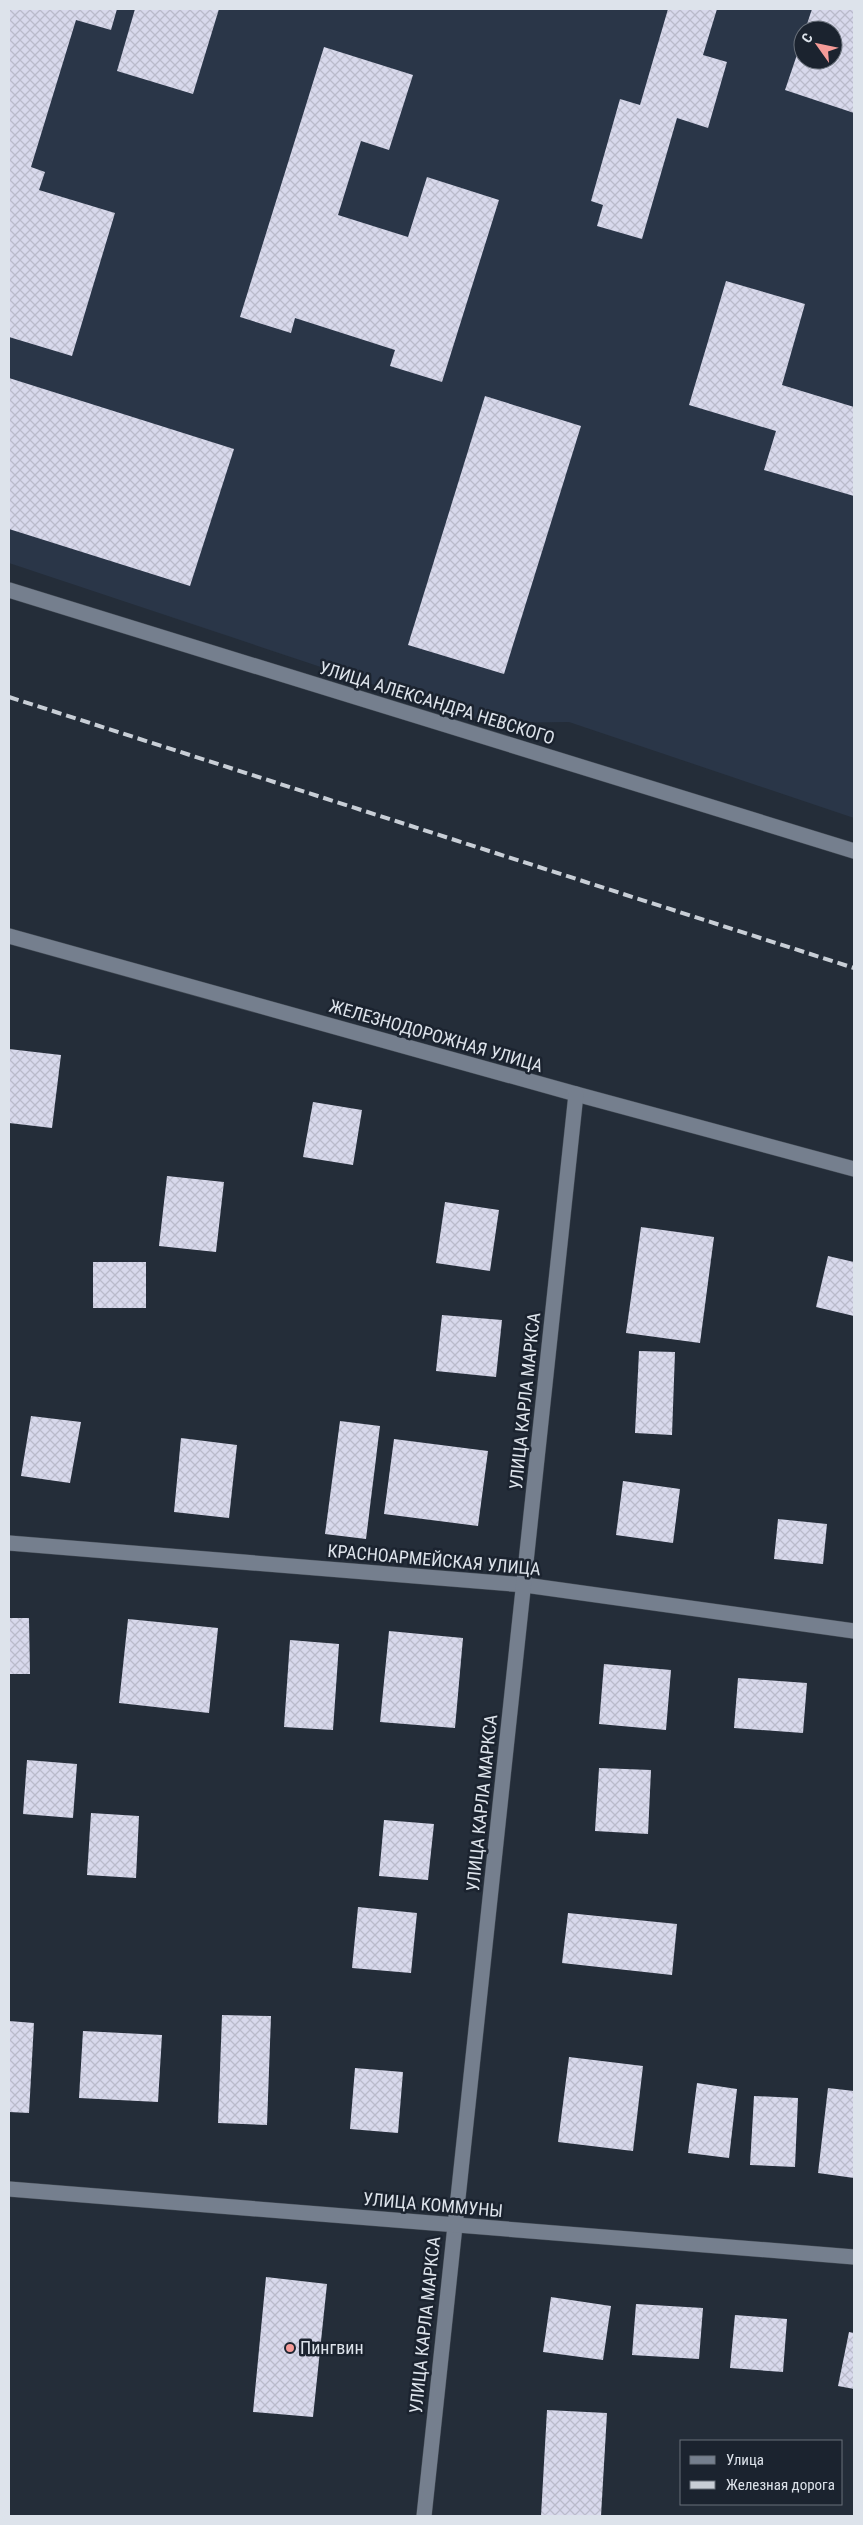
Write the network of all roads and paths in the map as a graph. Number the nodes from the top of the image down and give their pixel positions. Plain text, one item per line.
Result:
1 (9, 590) edge
2 (854, 851) edge
3 (9, 936) edge
4 (576, 1094) junction
5 (854, 1169) edge
6 (9, 1544) edge
7 (525, 1585) junction
8 (854, 1631) edge
9 (9, 2189) edge
10 (454, 2226) junction
11 (854, 2257) edge
12 (424, 2516) edge

1 - 2 street, УЛИЦА АЛЕКСАНДРА НЕВСКОГО
3 - 4 street, ЖЕЛЕЗНОДОРОЖНАЯ УЛИЦА
4 - 5 street, ЖЕЛЕЗНОДОРОЖНАЯ УЛИЦА
4 - 7 street, УЛИЦА КАРЛА МАРКСА
6 - 7 street, КРАСНОАРМЕЙСКАЯ УЛИЦА
7 - 8 street, КРАСНОАРМЕЙСКАЯ УЛИЦА
7 - 10 street, УЛИЦА КАРЛА МАРКСА
9 - 10 street, УЛИЦА КОММУНЫ
10 - 11 street, УЛИЦА КОММУНЫ
10 - 12 street, УЛИЦА КАРЛА МАРКСА

